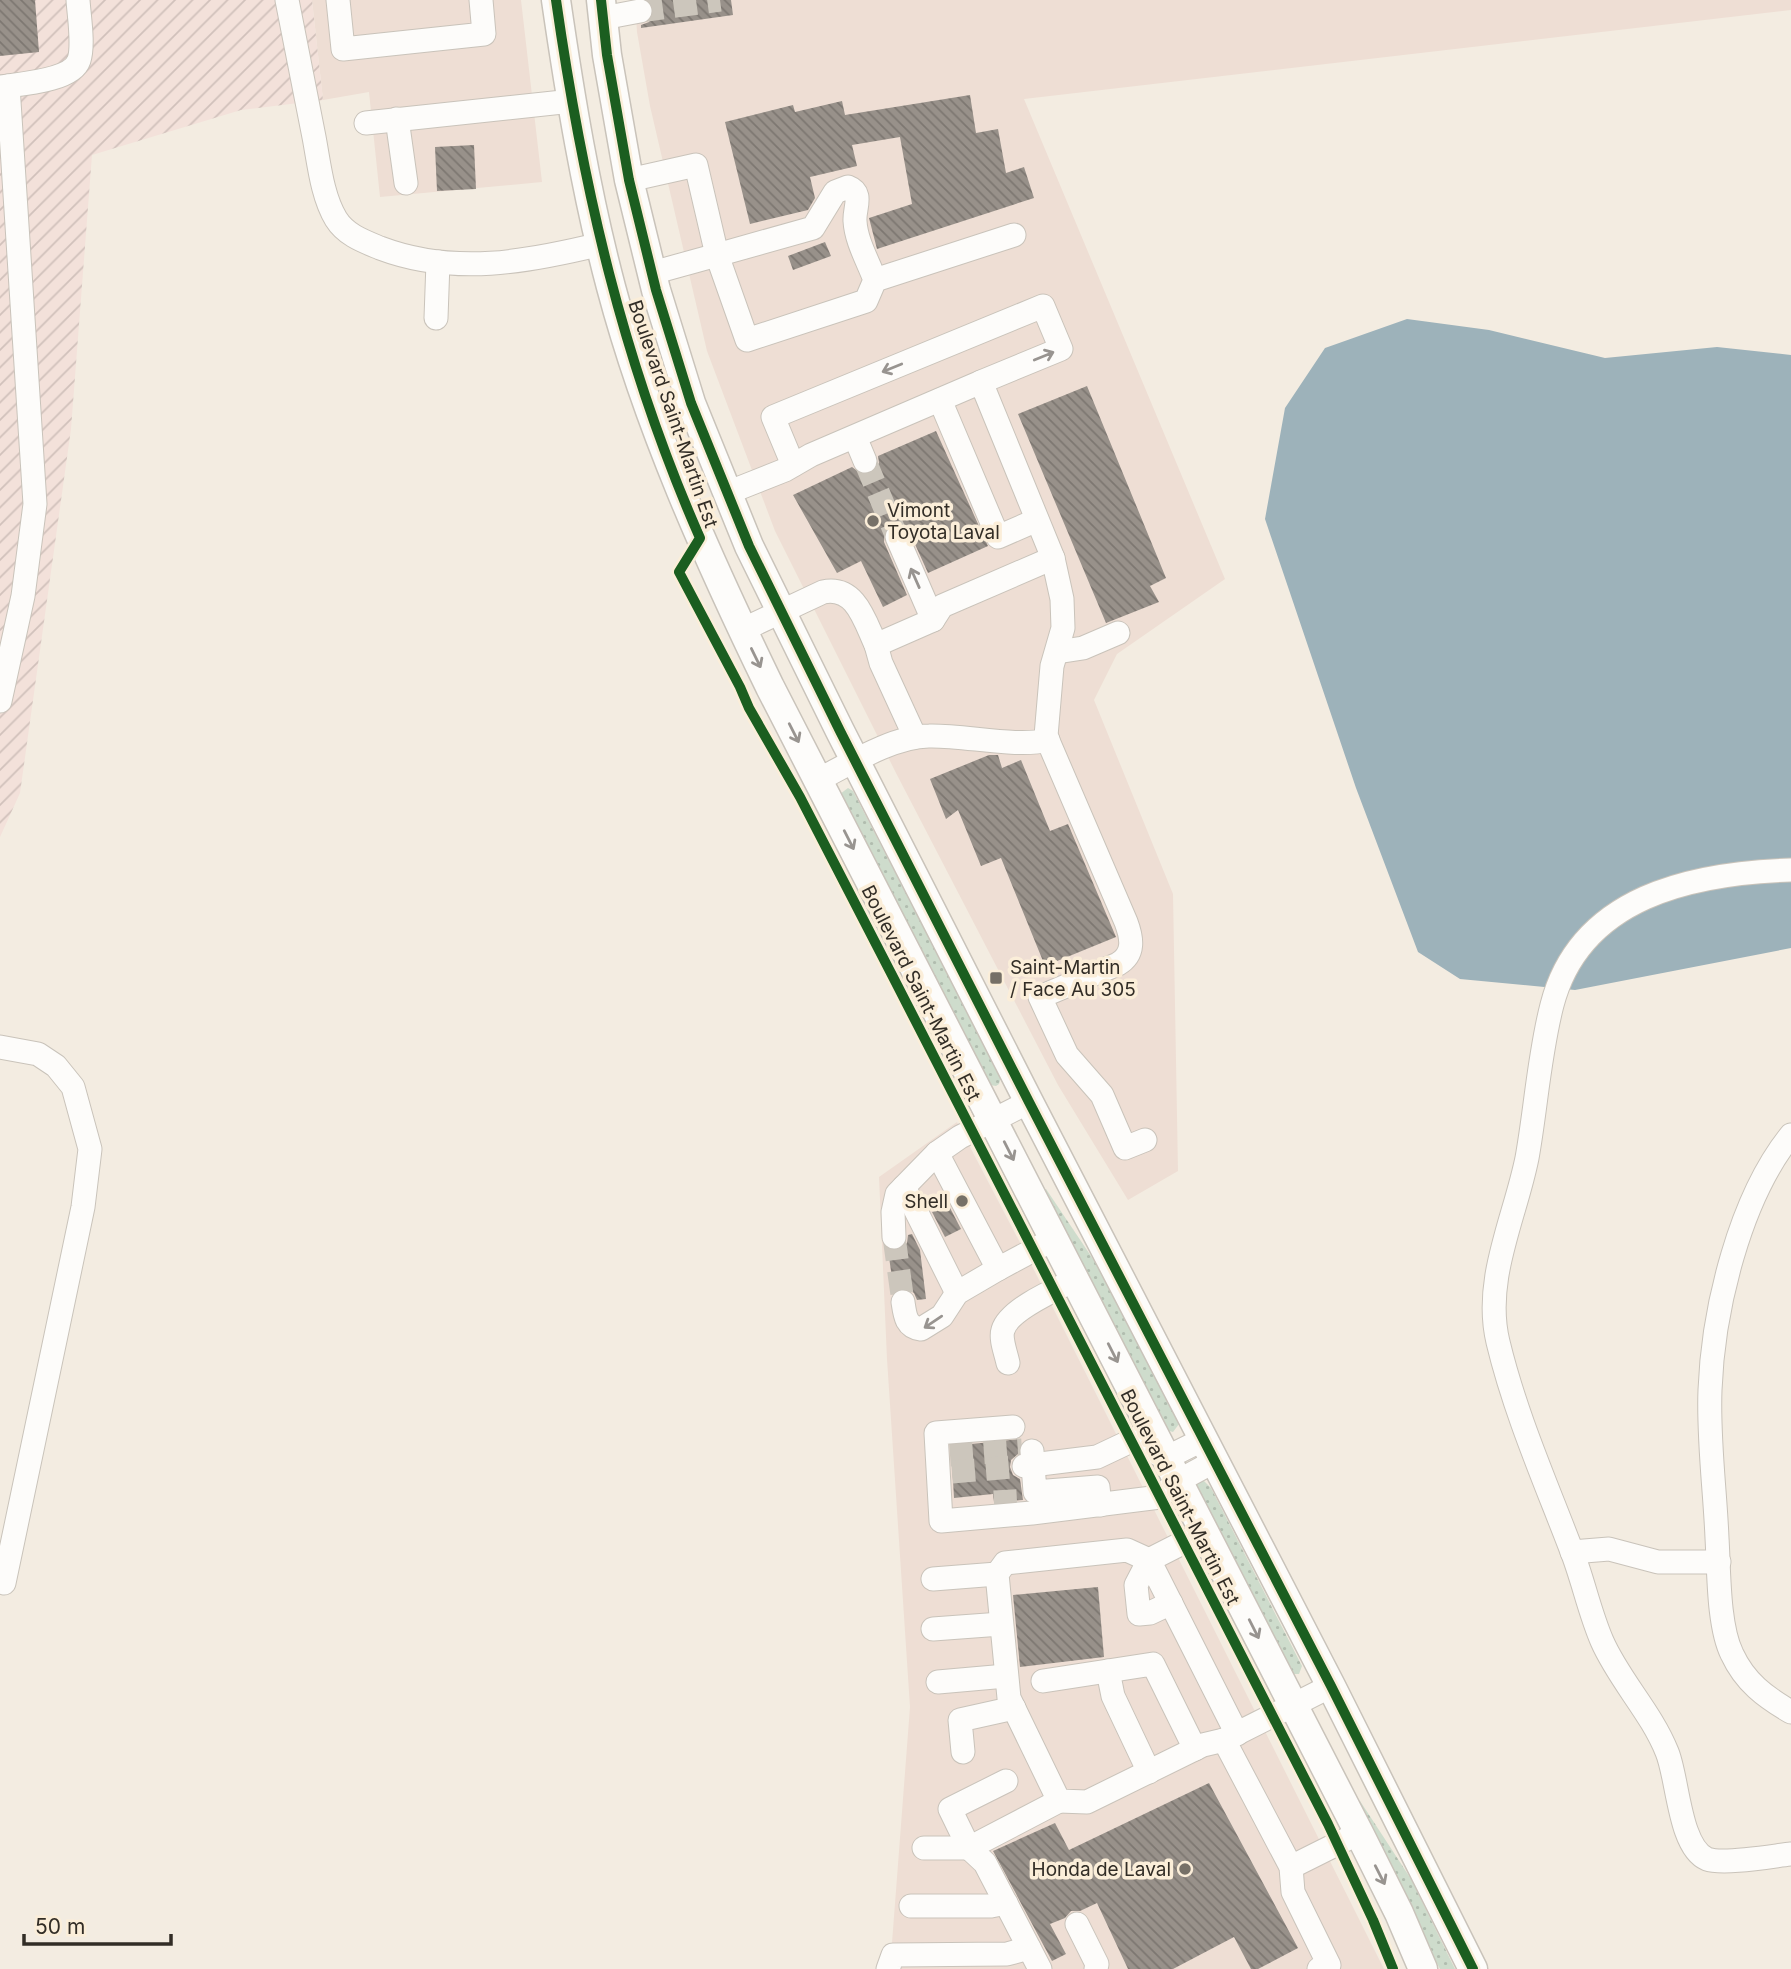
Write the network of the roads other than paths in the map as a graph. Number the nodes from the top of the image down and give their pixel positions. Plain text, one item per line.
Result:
1 (78, 0) edge
2 (287, 0) edge
3 (338, 0) edge
4 (481, 0) edge
5 (556, 0) edge
6 (602, 9) edge
7 (639, 11) tunnel mouth
8 (4, 86) edge
9 (572, 101) junction
10 (397, 119) junction
11 (366, 123) dead end
12 (629, 180) junction
13 (406, 183) dead end
14 (1014, 235) dead end
15 (601, 244) junction
16 (717, 255) junction
17 (438, 262) junction
18 (652, 273) junction
19 (874, 279) junction
20 (436, 318) dead end
21 (981, 382) junction
22 (940, 400) junction
23 (855, 437) junction
24 (865, 461) tunnel mouth
25 (793, 466) junction
26 (727, 493) junction
27 (1037, 520) junction
28 (897, 537) tunnel mouth
29 (1053, 558) junction
30 (780, 612) junction
31 (933, 620) junction
32 (742, 630) junction
33 (1118, 633) dead end
34 (876, 645) junction
35 (1056, 652) junction
36 (0, 701) edge
37 (915, 737) junction
38 (1048, 740) junction
39 (855, 761) junction
40 (818, 780) junction
41 (1791, 870) edge
42 (0, 1046) edge
43 (1029, 1102) junction
44 (993, 1120) junction
45 (1791, 1135) edge
46 (1145, 1140) dead end
47 (937, 1153) junction
48 (904, 1187) junction
49 (894, 1237) tunnel mouth
50 (1054, 1239) junction
51 (998, 1269) junction
52 (1075, 1280) junction
53 (957, 1293) junction
54 (903, 1303) tunnel mouth
55 (1007, 1363) dead end
56 (1013, 1427) dead end
57 (1132, 1440) junction
58 (1210, 1450) junction
59 (1172, 1469) junction
60 (1030, 1500) tunnel mouth
61 (994, 1502) tunnel mouth
62 (1091, 1506) junction
63 (941, 1507) junction
64 (1205, 1532) junction
65 (1572, 1552) junction
66 (1149, 1560) junction
67 (1719, 1562) junction
68 (996, 1574) junction
69 (933, 1579) dead end
70 (4, 1583) dead end
71 (1171, 1603) junction
72 (1001, 1624) junction
73 (933, 1629) dead end
74 (1108, 1671) junction
75 (1006, 1676) junction
76 (1043, 1681) dead end
77 (938, 1682) dead end
78 (1331, 1686) junction
79 (1293, 1705) junction
80 (1014, 1708) junction
81 (1791, 1712) edge
82 (1231, 1737) junction
83 (1195, 1749) junction
84 (963, 1752) dead end
85 (1149, 1772) junction
86 (1006, 1781) dead end
87 (1059, 1801) junction
88 (1359, 1833) junction
89 (924, 1848) dead end
90 (969, 1848) junction
91 (1791, 1854) edge
92 (1291, 1867) junction
93 (1006, 1903) junction
94 (911, 1906) dead end
95 (1077, 1924) dead end
96 (1029, 1948) junction
97 (888, 1969) edge
98 (1040, 1969) edge
99 (1096, 1969) edge
100 (1319, 1969) edge
101 (1423, 1969) edge
102 (1473, 1969) edge

1 - 8 lane
2 - 17 lane
3 - 4 lane
5 - 9 main road, Boulevard Saint-Martin Est
6 - 7 lane
6 - 12 main road, Boulevard Saint-Martin Est
8 - 36 lane
9 - 10 lane
9 - 15 main road, Boulevard Saint-Martin Est
10 - 11 lane
10 - 13 lane
12 - 16 lane
12 - 18 main road, Boulevard Saint-Martin Est
14 - 19 lane
15 - 17 lane
15 - 32 main road, Boulevard Saint-Martin Est
16 - 18 lane
16 - 19 lane
16 - 19 lane
17 - 20 lane
18 - 26 main road, Boulevard Saint-Martin Est
21 - 22 lane
21 -> 25 lane
21 - 27 lane
22 - 23 lane
22 - 27 lane
23 - 24 lane
23 - 25 lane
25 - 26 lane
26 - 30 main road, Boulevard Saint-Martin Est
27 - 29 lane
31 -> 28 lane
29 - 31 lane
29 - 35 lane
30 - 32 lane
30 - 34 lane
30 - 39 main road, Boulevard Saint-Martin Est
31 - 34 lane
32 -> 40 main road, Boulevard Saint-Martin Est
33 - 35 lane
34 - 37 lane
35 - 38 lane
37 - 38 lane
37 - 39 lane
38 - 46 lane
39 - 40 lane
39 - 43 main road, Boulevard Saint-Martin Est
40 -> 44 main road, Boulevard Saint-Martin Est
41 - 65 lane
42 - 70 lane
43 - 44 lane
43 - 58 main road, Boulevard Saint-Martin Est
44 - 47 lane
44 -> 50 main road, Boulevard Saint-Martin Est
45 - 67 lane
47 - 48 lane
47 - 51 lane
48 - 49 lane
48 - 53 lane
50 - 51 lane
50 - 52 main road, Boulevard Saint-Martin Est
51 - 53 lane
52 - 55 lane
52 -> 57 main road, Boulevard Saint-Martin Est
53 -> 54 lane
56 - 63 lane
57 - 59 main road, Boulevard Saint-Martin Est
57 - 62 lane
58 - 59 lane
58 - 78 main road, Boulevard Saint-Martin Est
59 - 62 lane
59 - 64 main road, Boulevard Saint-Martin Est
60 - 62 lane
61 - 63 lane
62 - 63 lane
64 - 66 lane
64 -> 79 main road, Boulevard Saint-Martin Est
65 - 67 lane
65 - 91 lane
66 - 68 lane
66 - 71 lane
66 - 71 lane
67 - 81 lane
68 - 69 lane
68 - 72 lane
71 - 82 lane
72 - 73 lane
72 - 75 lane
74 - 76 lane
74 - 83 lane
74 - 85 lane
75 - 77 lane
75 - 80 lane
78 - 79 lane
78 - 102 main road, Boulevard Saint-Martin Est
79 - 82 lane
79 - 88 main road, Boulevard Saint-Martin Est
80 - 84 lane
80 - 87 lane
82 - 83 lane
82 - 92 lane
83 - 85 lane
85 - 87 lane
86 - 90 lane
87 - 90 lane
88 - 92 lane
88 -> 101 main road, Boulevard Saint-Martin Est
89 - 90 lane
90 - 93 lane
92 - 100 lane
93 - 94 lane
93 - 96 lane
95 - 99 lane
96 - 97 lane
96 - 98 lane

